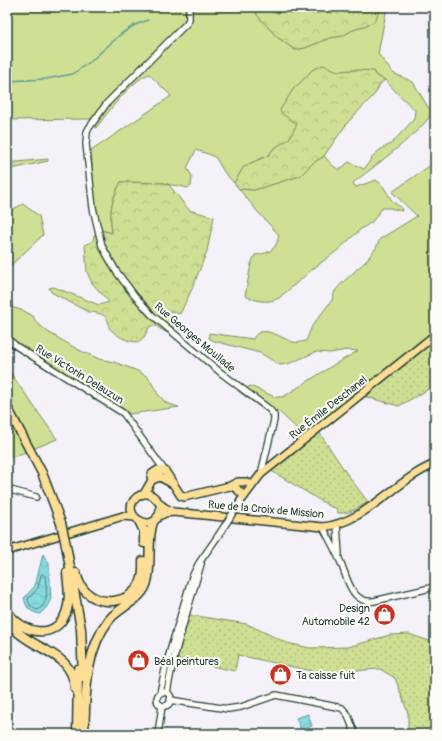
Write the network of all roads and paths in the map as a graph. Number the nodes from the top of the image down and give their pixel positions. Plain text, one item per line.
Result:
1 (189, 7) edge
2 (435, 335) edge
3 (7, 338) edge
4 (7, 407) edge
5 (7, 417) edge
6 (435, 464) edge
7 (165, 471) junction
8 (262, 474) junction
9 (151, 483) junction
10 (174, 485) junction
11 (252, 485) junction
12 (230, 486) junction
13 (7, 489) edge
14 (144, 494) junction
15 (152, 495) junction
16 (36, 497) dead end
17 (242, 499) junction
18 (160, 505) junction
19 (132, 507) junction
20 (173, 512) junction
21 (123, 516) junction
22 (137, 519) junction
23 (155, 519) junction
24 (59, 524) junction
25 (337, 525) junction
26 (323, 527) junction
27 (64, 545) junction
28 (7, 551) edge
29 (66, 558) junction
30 (203, 558) junction
31 (340, 561) junction
32 (435, 587) edge
33 (7, 611) edge
34 (7, 620) edge
35 (160, 693) junction
36 (167, 693) junction
37 (170, 700) junction
38 (162, 706) junction
39 (76, 734) edge
40 (83, 734) edge
41 (158, 734) edge
42 (354, 734) edge

1 - 8 street, Rue Georges Moullade
2 - 8 main road, Rue Émile Deschanel
3 - 7 street, Rue Victorin Delauzun
4 - 24 highway
5 - 24 highway
6 - 25 main road, Rue de la Croix de Mission
7 - 9 main road
7 - 10 main road
8 - 11 main road, Rue Émile Deschanel
9 - 10 main road
9 - 14 main road
9 - 15 main road
10 - 12 main road
11 - 12 main road
11 - 17 main road, Rue Émile Deschanel
12 - 17 main road
13 - 16 street
14 - 15 main road
14 - 19 main road
15 - 18 main road
17 - 30 street, bridge
18 - 20 main road
18 - 23 main road
19 - 21 main road
19 - 22 main road
20 - 23 main road
20 - 26 main road, Rue de la Croix de Mission
21 - 22 main road
21 - 28 main road
22 - 23 main road
22 - 27 highway
23 - 40 highway
24 - 27 highway
25 - 26 main road, Rue de la Croix de Mission
25 - 31 street
26 - 31 street
27 - 29 highway
27 - 40 highway
29 - 33 highway
29 - 39 highway
30 - 35 street
30 - 36 street
31 - 32 street
34 - 39 highway
35 - 36 street
35 - 38 street
36 - 37 street
37 - 38 street
37 - 42 street
38 - 41 street

